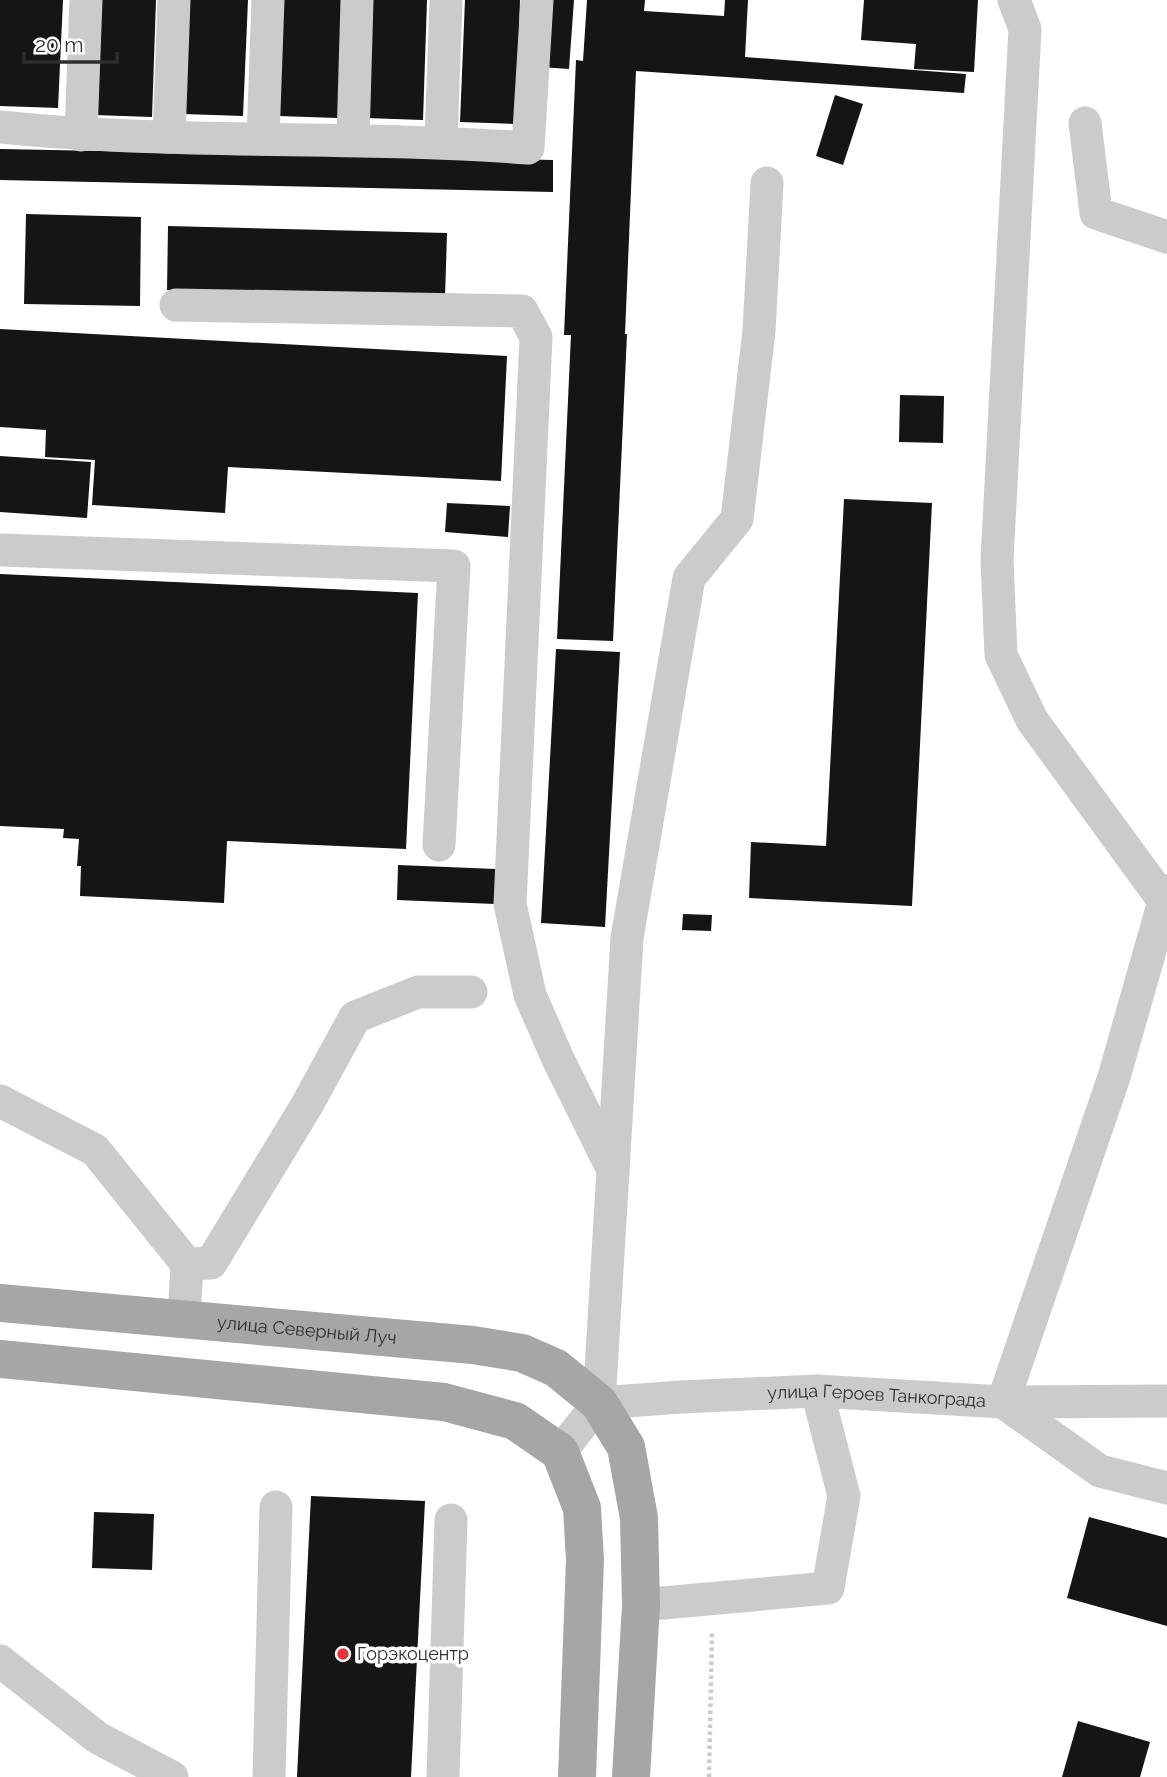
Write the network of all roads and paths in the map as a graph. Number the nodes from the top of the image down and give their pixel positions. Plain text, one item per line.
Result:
1 (86, 0) edge
2 (174, 0) edge
3 (268, 0) edge
4 (357, 0) edge
5 (446, 0) edge
6 (537, 0) edge
7 (1014, 0) edge
8 (1085, 123) dead end
9 (0, 127) edge
10 (81, 135) junction
11 (169, 137) junction
12 (263, 138) junction
13 (354, 140) junction
14 (441, 142) junction
15 (767, 183) dead end
16 (1167, 237) edge
17 (176, 305) dead end
18 (0, 550) edge
19 (439, 845) dead end
20 (1166, 896) edge
21 (471, 992) dead end
22 (0, 1101) edge
23 (614, 1172) junction
24 (187, 1264) junction
25 (0, 1303) edge
26 (184, 1320) junction
27 (0, 1359) edge
28 (817, 1391) junction
29 (1167, 1401) edge
30 (1003, 1402) junction
31 (599, 1403) junction
32 (560, 1452) junction
33 (1167, 1488) edge
34 (276, 1507) dead end
35 (451, 1520) dead end
36 (712, 1598) junction
37 (641, 1605) junction
38 (0, 1661) edge
39 (98, 1738) junction
40 (114, 1777) edge
41 (172, 1777) edge
42 (269, 1777) edge
43 (443, 1777) edge
44 (577, 1777) edge
45 (631, 1777) edge
46 (709, 1777) edge

1 - 10 street
2 - 11 street
3 - 12 street
4 - 13 street
5 - 14 street
6 - 14 street
7 - 20 street
8 - 16 street
9 - 10 street
10 - 11 street
11 - 12 street
12 - 13 street
13 - 14 street
15 - 23 street
17 - 23 street
18 - 19 street
20 - 30 street, улица Героев Танкограда
21 - 24 street
22 - 24 street
23 - 31 street
24 - 26 street
25 - 26 main road, улица Северный Луч
26 - 31 main road, улица Северный Луч
27 - 32 main road
28 - 30 street, улица Героев Танкограда
28 - 31 street, улица Героев Танкограда
28 - 36 street
29 - 30 street
30 - 33 street
31 - 32 street
31 - 37 main road
32 - 44 main road
34 - 42 street
35 - 43 street
36 - 37 street
36 - 46 path
37 - 45 main road
38 - 39 street
39 - 40 street
39 - 41 street

